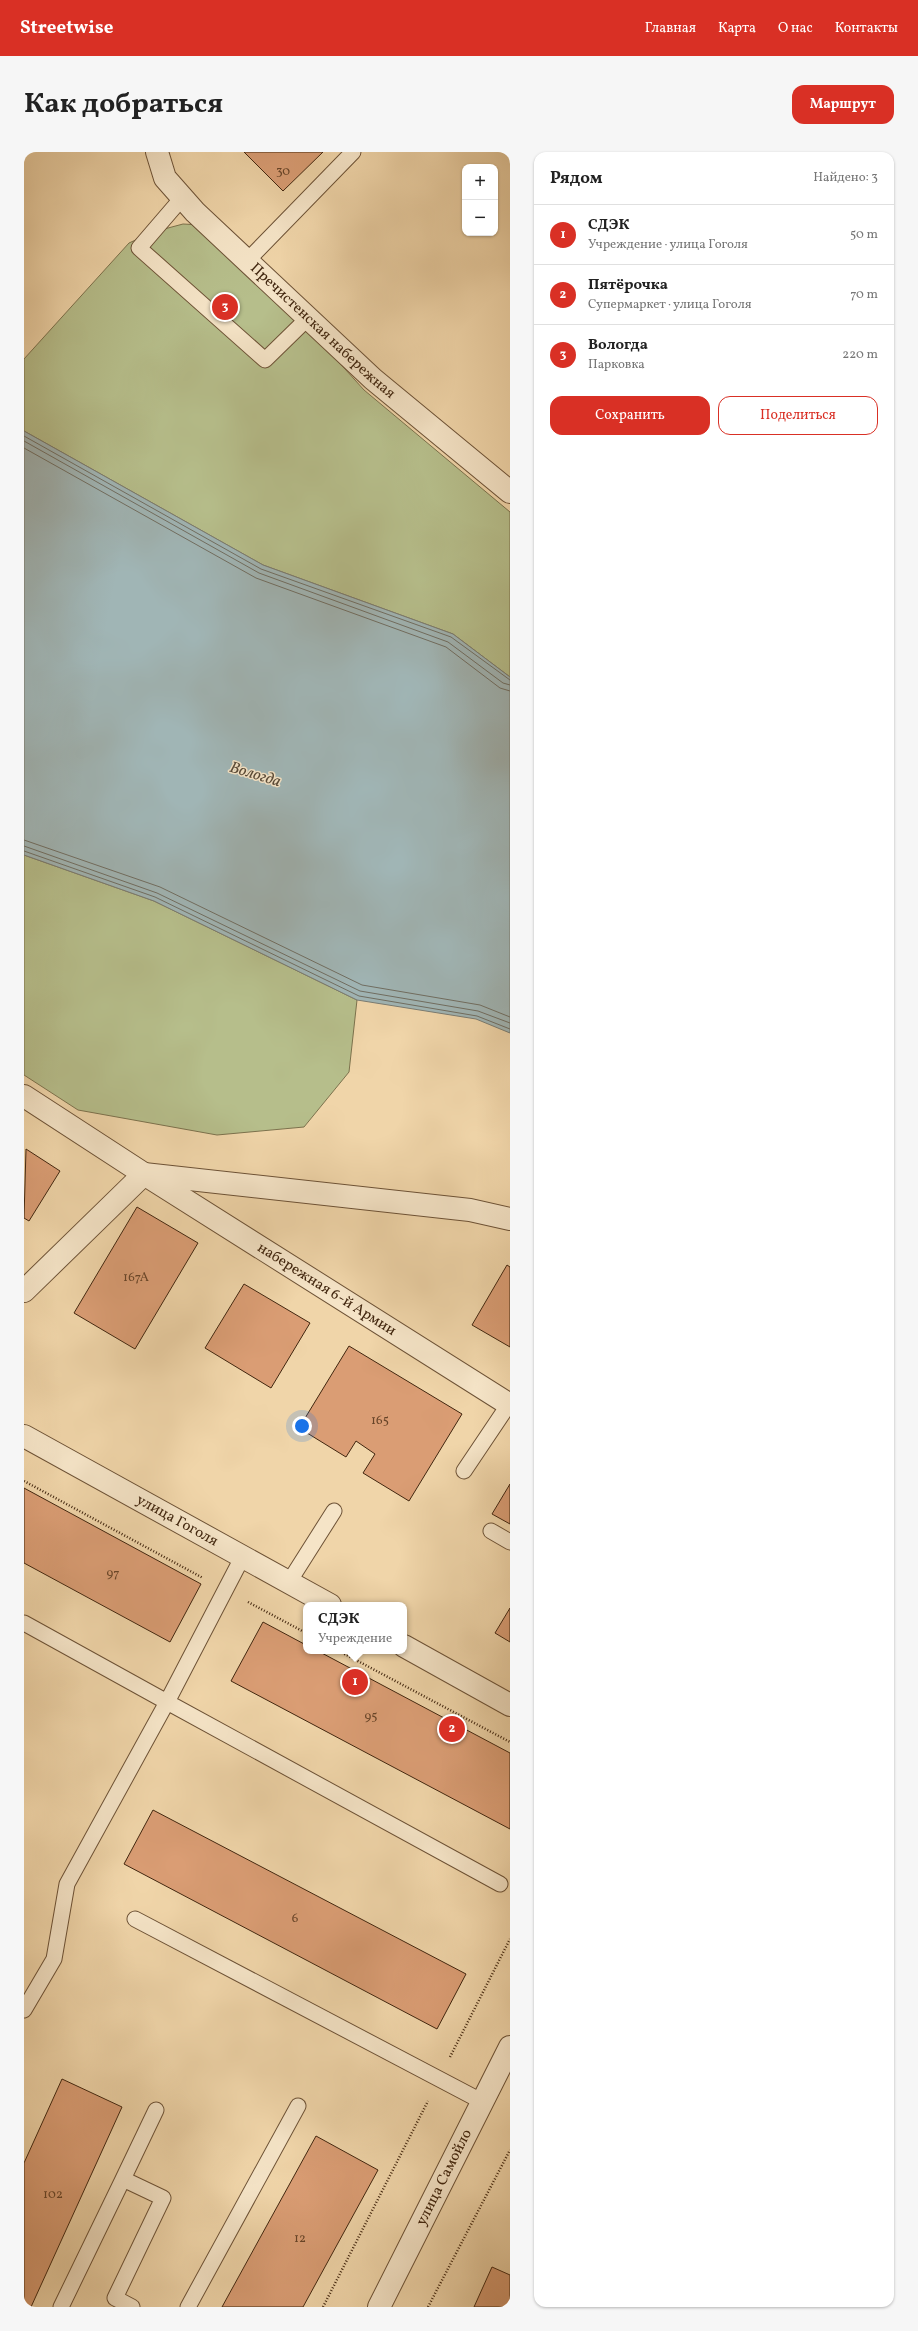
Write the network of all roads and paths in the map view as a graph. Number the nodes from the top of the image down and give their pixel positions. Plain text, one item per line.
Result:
1 (157, 152) edge
2 (353, 152) edge
3 (182, 198) junction
4 (247, 261) junction
5 (308, 318) junction
6 (510, 492) edge
7 (24, 1096) edge
8 (144, 1174) junction
9 (510, 1219) edge
10 (24, 1291) edge
11 (510, 1405) edge
12 (24, 1436) edge
13 (464, 1471) dead end
14 (24, 1481) edge
15 (334, 1511) dead end
16 (491, 1531) dead end
17 (510, 1542) edge
18 (243, 1556) junction
19 (289, 1582) junction
20 (225, 1590) junction
21 (325, 1602) edge
22 (24, 1623) edge
23 (303, 1631) edge
24 (407, 1648) edge
25 (345, 1654) edge
26 (167, 1702) junction
27 (510, 1705) edge
28 (510, 1742) edge
29 (500, 1884) dead end
30 (134, 1919) dead end
31 (510, 1939) edge
32 (24, 2010) edge
33 (510, 2047) edge
34 (439, 2079) junction
35 (482, 2102) junction
36 (298, 2106) dead end
37 (156, 2110) dead end
38 (510, 2150) edge
39 (123, 2179) junction
40 (61, 2307) edge
41 (132, 2307) edge
42 (188, 2307) edge
43 (323, 2307) edge
44 (379, 2307) edge
45 (428, 2307) edge

1 - 3 street, Пречистенская набережная
2 - 4 lane
3 - 4 street, Пречистенская набережная
3 - 5 lane
4 - 5 street, Пречистенская набережная
5 - 6 street, Пречистенская набережная
7 - 8 street, набережная 6-й Армии
8 - 9 street, набережная 6-й Армии
8 - 10 street
8 - 11 street, набережная 6-й Армии
11 - 13 lane
12 - 18 street, улица Гоголя
14 - 20 path
15 - 19 lane
16 - 17 lane
18 - 19 street, улица Гоголя
18 - 20 lane
19 - 21 street, улица Гоголя
20 - 23 path
20 - 26 lane
22 - 26 lane
24 - 27 street
25 - 28 path
26 - 29 lane
26 - 32 lane
30 - 34 lane
31 - 34 path
33 - 35 street, улица Самойло
34 - 35 lane
34 - 43 path
35 - 44 street, улица Самойло
36 - 42 lane
37 - 39 lane
38 - 45 path
39 - 40 lane
39 - 41 lane

